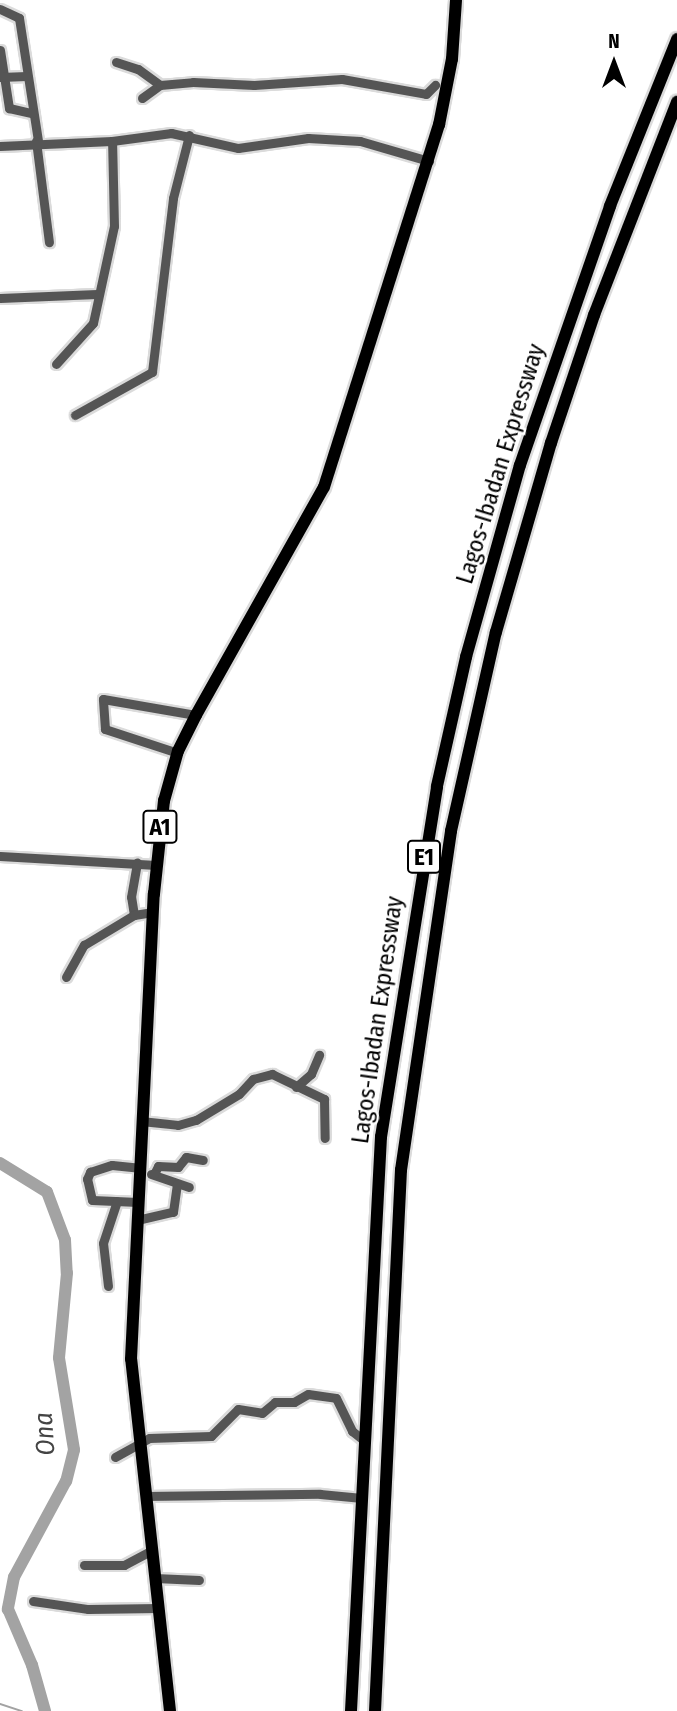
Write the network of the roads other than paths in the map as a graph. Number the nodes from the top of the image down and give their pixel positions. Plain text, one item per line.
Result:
1 (456, 0) edge
2 (0, 9) edge
3 (677, 39) edge
4 (0, 50) edge
5 (116, 62) dead end
6 (27, 76) junction
7 (2, 77) edge
8 (160, 85) junction
9 (435, 85) dead end
10 (142, 98) dead end
11 (677, 102) edge
12 (31, 113) junction
13 (189, 135) junction
14 (37, 141) junction
15 (112, 141) junction
16 (0, 146) edge
17 (429, 161) junction
18 (49, 242) dead end
19 (97, 295) junction
20 (0, 299) edge
21 (56, 364) dead end
22 (75, 415) dead end
23 (196, 715) junction
24 (178, 753) junction
25 (0, 856) edge
26 (137, 863) junction
27 (156, 865) junction
28 (153, 912) junction
29 (134, 915) junction
30 (66, 977) dead end
31 (319, 1055) dead end
32 (296, 1087) junction
33 (141, 1121) junction
34 (325, 1138) dead end
35 (203, 1160) dead end
36 (139, 1172) junction
37 (154, 1174) junction
38 (177, 1184) junction
39 (189, 1186) dead end
40 (117, 1201) junction
41 (138, 1202) junction
42 (137, 1220) junction
43 (108, 1286) dead end
44 (138, 1441) junction
45 (365, 1441) junction
46 (115, 1457) dead end
47 (145, 1496) junction
48 (362, 1498) junction
49 (152, 1550) junction
50 (84, 1565) dead end
51 (155, 1578) junction
52 (198, 1580) dead end
53 (33, 1601) dead end
54 (159, 1608) junction
55 (170, 1711) edge
56 (351, 1711) edge
57 (374, 1711) edge

1 - 17 highway, A1
2 - 6 street
3 - 45 highway, Lagos-Ibadan Expressway / E1
4 - 7 street
5 - 8 street
6 - 7 street
6 - 12 street
7 - 12 street
8 - 9 street
8 - 10 street
11 - 57 highway, Lagos-Ibadan Expressway / E1
12 - 14 street
13 - 15 street
13 - 17 street
13 - 22 street
14 - 15 street
14 - 16 street
14 - 18 street
15 - 19 street
17 - 23 highway, A1
19 - 20 street
19 - 21 street
23 - 24 highway, A1
23 - 24 street
24 - 27 highway, A1
25 - 26 street
26 - 27 street
26 - 29 street
27 - 28 highway, A1
28 - 29 street
28 - 33 highway, A1
29 - 30 street
31 - 32 street
32 - 33 street
32 - 34 street
33 - 36 highway, A1
35 - 37 street
36 - 37 street
36 - 40 street
36 - 41 highway, A1
37 - 38 street
38 - 39 street
38 - 42 street
40 - 41 street
40 - 43 street
41 - 42 highway, A1
42 - 44 highway, A1
44 - 45 street
44 - 46 street
44 - 47 highway, A1
45 - 48 highway, Lagos-Ibadan Expressway / E1
47 - 48 street
47 - 49 highway, A1
48 - 56 highway, Lagos-Ibadan Expressway / E1
49 - 50 street
49 - 51 highway, A1
51 - 52 street
51 - 54 highway, A1
53 - 54 street
54 - 55 highway, A1

